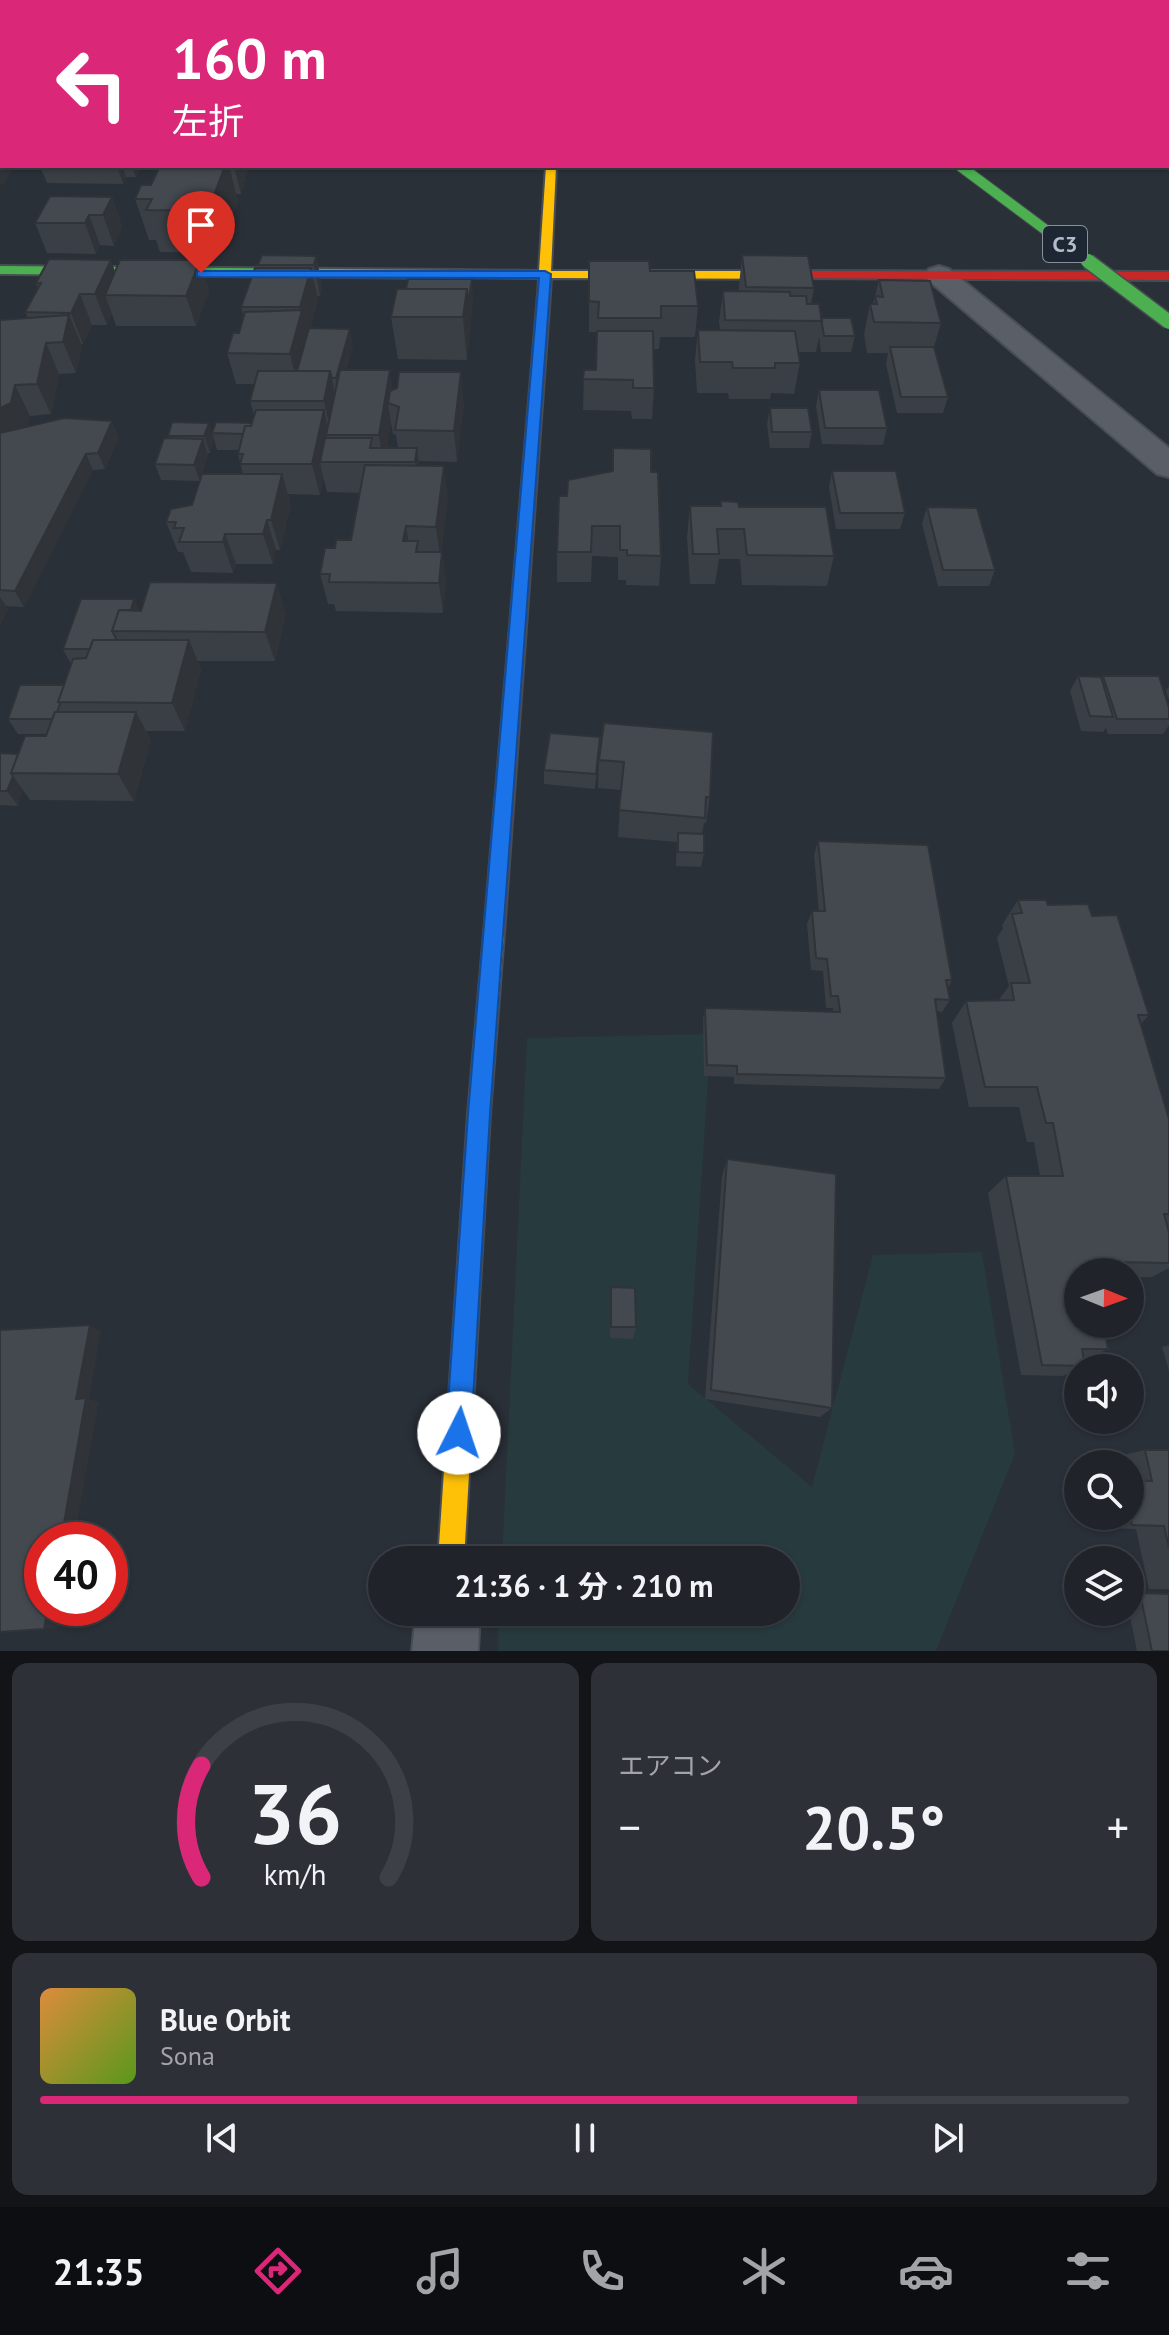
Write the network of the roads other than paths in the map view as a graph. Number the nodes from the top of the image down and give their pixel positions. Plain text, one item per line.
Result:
1 (551, 168) edge
2 (963, 168) edge
3 (0, 270) edge
4 (545, 274) junction
5 (939, 275) junction
6 (1169, 276) edge
7 (1169, 322) edge
8 (1169, 466) edge
9 (452, 1546) edge
10 (447, 1626) edge
11 (445, 1651) edge

1 - 4 main road
2 - 7 main road, C3, bridge
3 - 4 main road
4 - 5 main road
4 - 9 main road
5 - 6 main road
5 - 8 street
10 - 11 street

